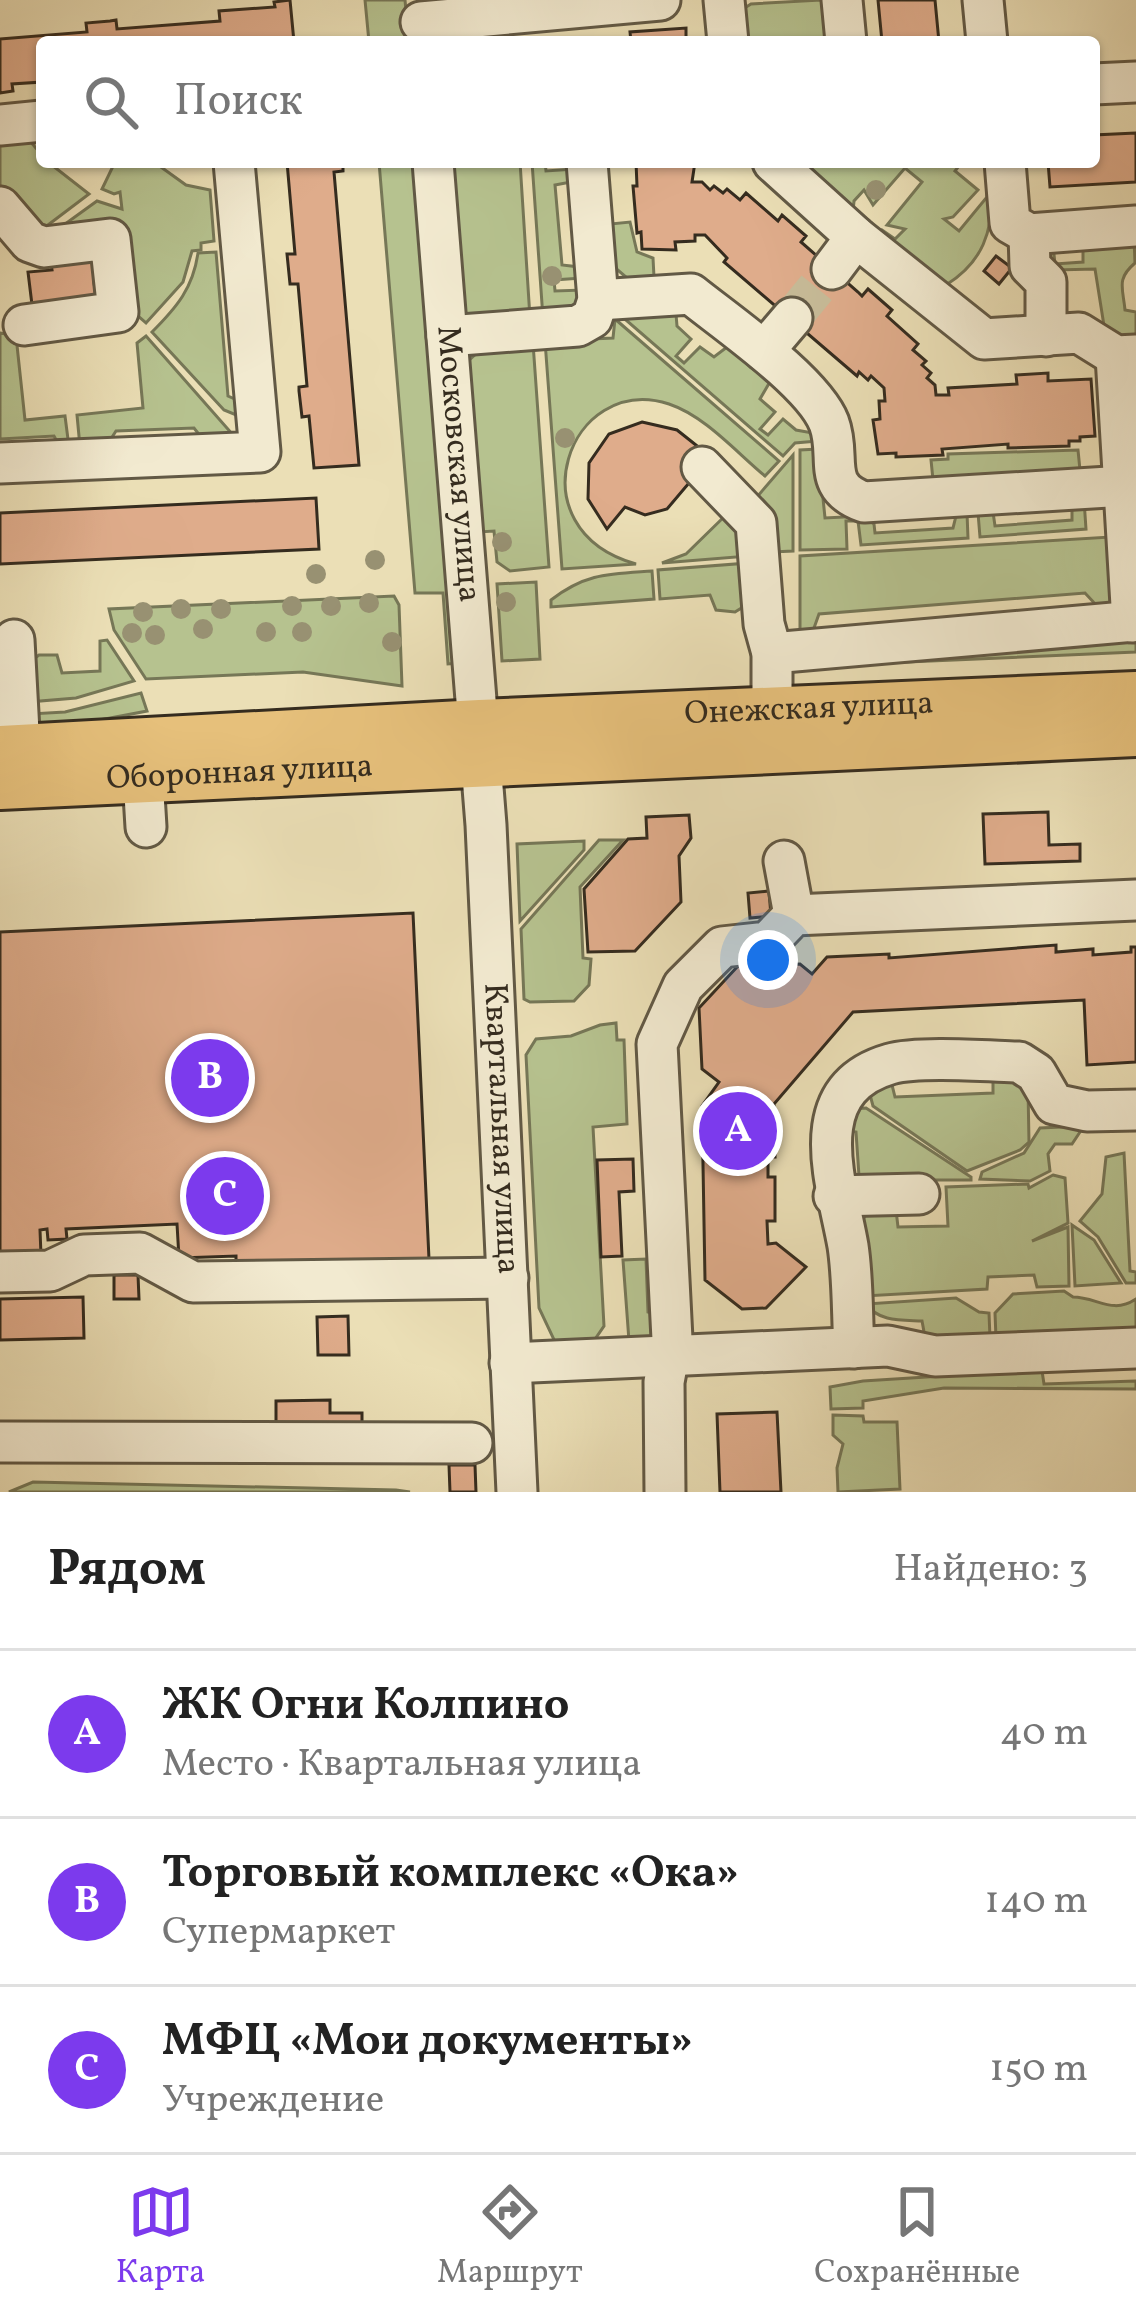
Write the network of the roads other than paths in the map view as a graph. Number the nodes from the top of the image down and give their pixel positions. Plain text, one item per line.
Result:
1 (660, 0) edge
2 (724, 0) edge
3 (842, 0) edge
4 (983, 0) edge
5 (560, 15) edge
6 (421, 21) edge
7 (727, 36) edge
8 (845, 36) edge
9 (986, 36) edge
10 (1136, 82) edge
11 (1100, 84) edge
12 (36, 122) edge
13 (0, 125) edge
14 (235, 168) edge
15 (434, 168) edge
16 (587, 168) edge
17 (778, 168) edge
18 (1005, 168) edge
19 (0, 207) edge
20 (1136, 226) edge
21 (1029, 234) junction
22 (598, 299) junction
23 (792, 318) tunnel mouth
24 (25, 325) dead end
25 (1046, 336) junction
26 (448, 337) junction
27 (764, 351) junction
28 (1126, 356) edge
29 (0, 463) edge
30 (702, 467) dead end
31 (1125, 486) junction
32 (1134, 621) edge
33 (14, 640) dead end
34 (772, 653) junction
35 (1136, 696) edge
36 (772, 713) junction
37 (1136, 732) edge
38 (481, 743) junction
39 (7, 762) edge
40 (143, 778) junction
41 (146, 827) dead end
42 (784, 861) dead end
43 (1136, 900) edge
44 (794, 915) junction
45 (1136, 1110) edge
46 (919, 1194) dead end
47 (835, 1196) junction
48 (0, 1272) edge
49 (508, 1278) junction
50 (854, 1348) junction
51 (1136, 1348) edge
52 (671, 1356) junction
53 (510, 1364) junction
54 (0, 1442) edge
55 (472, 1443) dead end
56 (517, 1492) edge
57 (665, 1492) edge

1 - 5 street
2 - 7 street
3 - 8 street
4 - 9 street
5 - 6 street
10 - 11 street
12 - 13 street
14 - 29 street
15 - 26 street, Московская улица
16 - 22 street
17 - 25 street
18 - 21 street
19 - 24 street
20 - 21 street
21 - 25 street
22 - 26 street
22 - 27 street
23 - 27 street
25 - 28 street
26 - 38 street, Московская улица
27 - 31 street
28 - 31 street
30 - 34 street
31 - 32 street
32 - 34 street
33 - 39 street
34 - 36 street
35 - 36 main road, Онежская улица
36 - 38 main road, Онежская улица
37 - 38 main road, Онежская улица
38 - 39 main road, Оборонная улица
38 - 40 main road, Оборонная улица
38 - 49 street, Квартальная улица
39 - 40 main road, Оборонная улица
40 - 41 street
42 - 44 street
43 - 44 street
44 - 52 street
45 - 47 street
46 - 47 street
47 - 50 street
48 - 49 street
49 - 53 street, Квартальная улица
50 - 51 street
50 - 52 street
52 - 53 street
52 - 57 street
53 - 56 street, Квартальная улица
54 - 55 street

